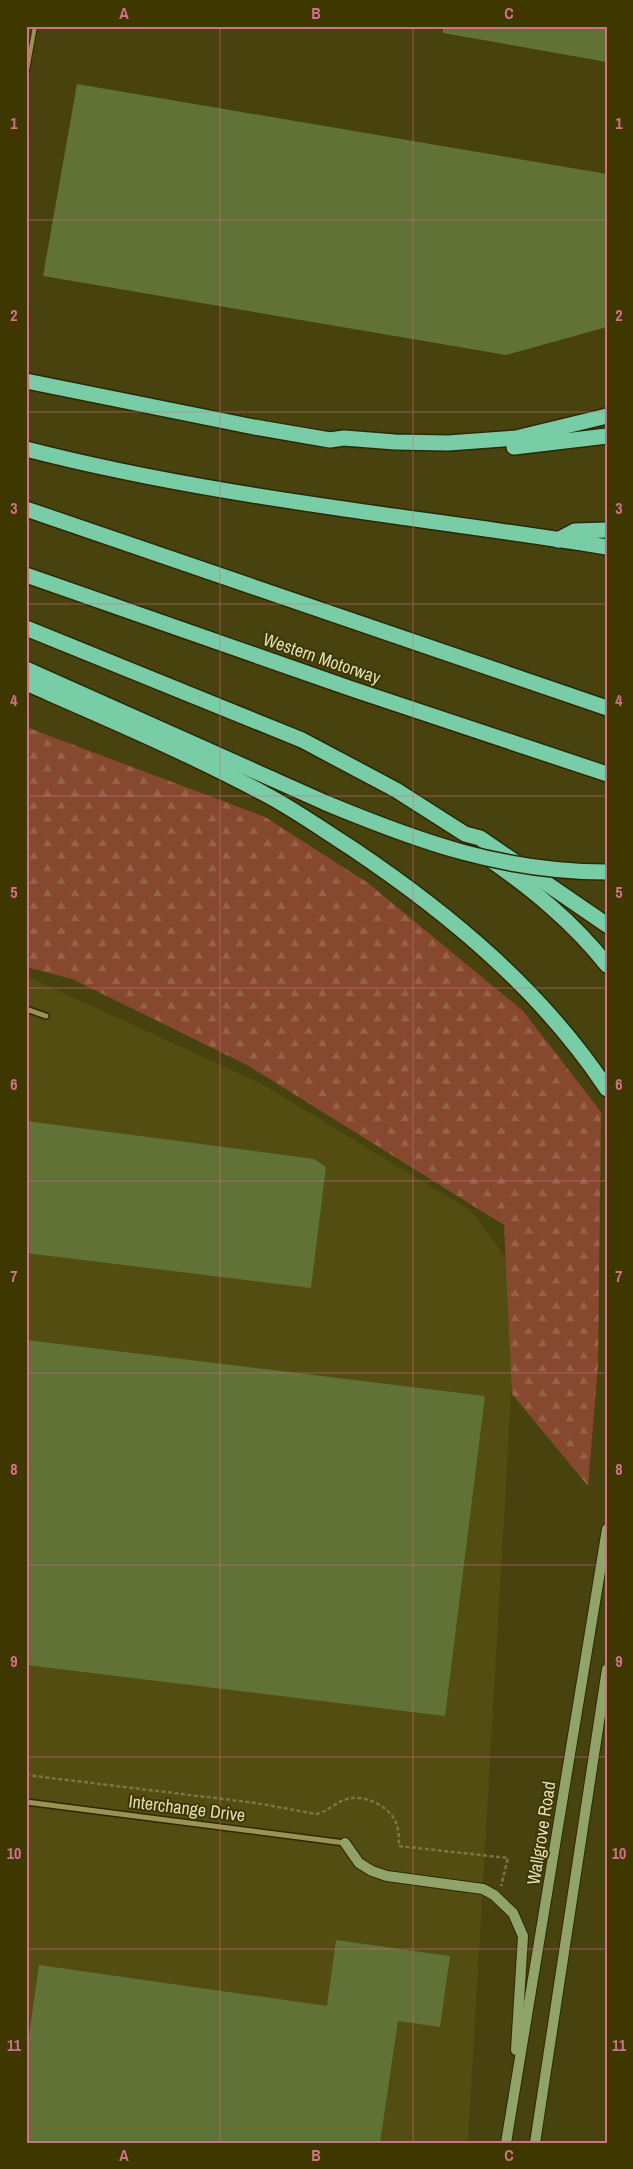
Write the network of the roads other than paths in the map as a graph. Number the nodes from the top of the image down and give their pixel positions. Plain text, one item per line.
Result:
1 (35, 26) edge
2 (26, 76) edge
3 (26, 381) edge
4 (607, 416) edge
5 (607, 436) edge
6 (330, 440) junction
7 (26, 449) edge
8 (26, 509) edge
9 (607, 530) edge
10 (558, 540) junction
11 (607, 547) edge
12 (26, 575) edge
13 (26, 628) edge
14 (26, 669) edge
15 (26, 682) edge
16 (607, 708) edge
17 (607, 774) edge
18 (465, 834) junction
19 (607, 872) edge
20 (607, 925) edge
21 (607, 965) edge
22 (26, 1009) edge
23 (46, 1016) dead end
24 (607, 1089) edge
25 (607, 1529) edge
26 (607, 1669) edge
27 (26, 1802) edge
28 (345, 1842) joint
29 (512, 2108) junction
30 (506, 2143) edge
31 (535, 2143) edge

1 - 2 lane
3 - 6 highway
4 - 6 highway
5 - 6 highway
7 - 10 highway
8 - 16 highway
9 - 10 highway
10 - 11 highway
12 - 17 highway, Western Motorway
13 - 18 highway
14 - 19 highway, bridge
15 - 24 highway
18 - 20 highway
18 - 21 highway
22 - 23 street
25 - 29 main road, Wallgrove Road
26 - 31 main road
27 - 28 street, Interchange Drive
28 - 29 main road
29 - 30 main road, Wallgrove Road

